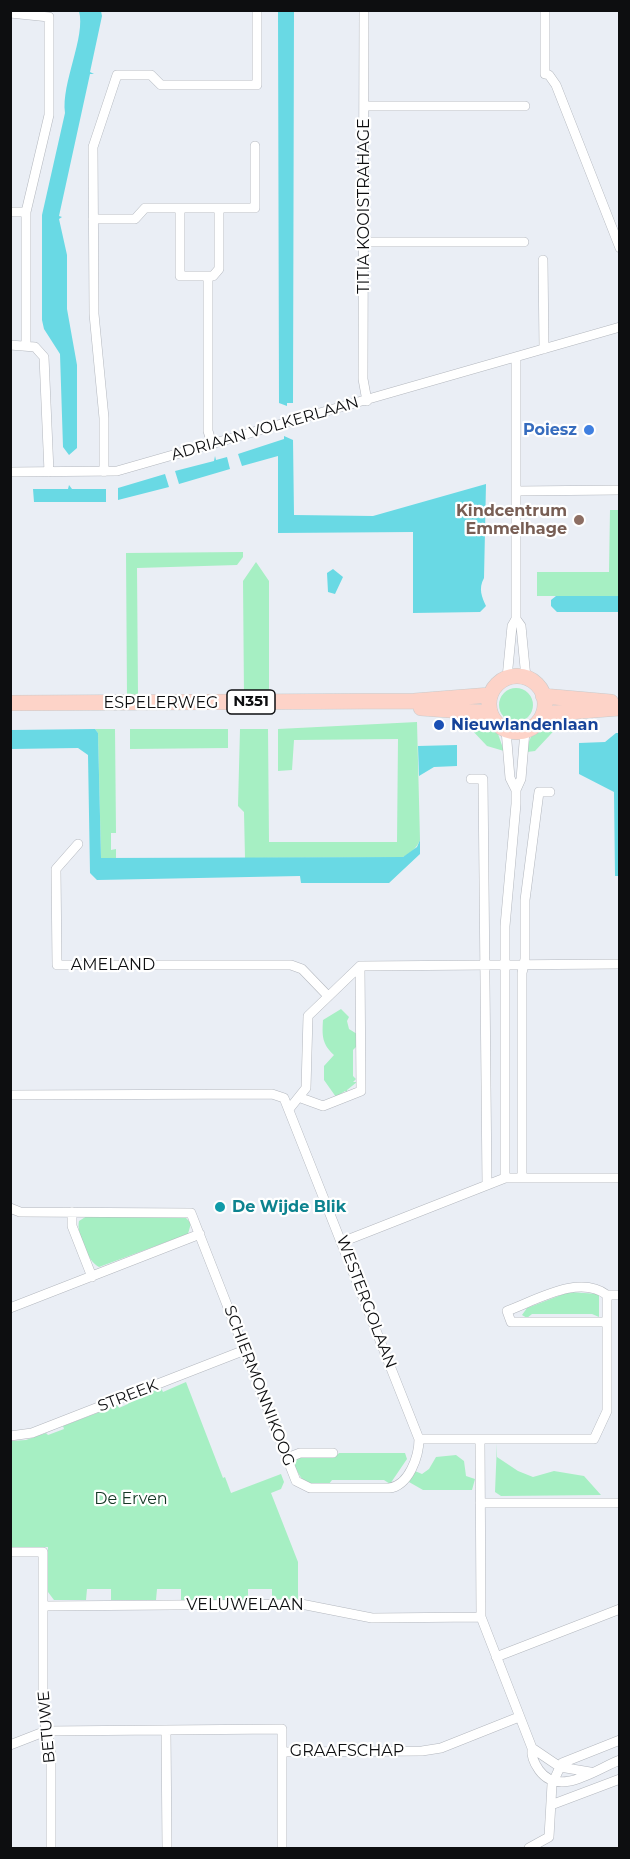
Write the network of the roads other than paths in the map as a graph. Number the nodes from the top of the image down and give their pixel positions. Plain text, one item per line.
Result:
1 (257, 10) edge
2 (364, 10) edge
3 (545, 10) edge
4 (10, 13) edge
5 (364, 106) junction
6 (525, 106) dead end
7 (255, 146) dead end
8 (219, 208) junction
9 (180, 209) junction
10 (10, 212) edge
11 (26, 212) junction
12 (93, 219) junction
13 (363, 242) junction
14 (524, 242) dead end
15 (620, 248) edge
16 (543, 260) dead end
17 (208, 276) junction
18 (620, 327) edge
19 (10, 345) edge
20 (26, 345) junction
21 (544, 349) junction
22 (516, 358) junction
23 (367, 400) junction
24 (212, 444) junction
25 (10, 472) edge
26 (49, 472) junction
27 (104, 472) junction
28 (620, 490) edge
29 (516, 491) junction
30 (516, 619) junction
31 (507, 678) junction
32 (526, 678) junction
33 (490, 695) junction
34 (543, 696) junction
35 (620, 702) edge
36 (10, 703) edge
37 (620, 708) edge
38 (10, 709) edge
39 (490, 713) junction
40 (543, 714) junction
41 (506, 730) junction
42 (525, 731) junction
43 (471, 779) dead end
44 (516, 790) junction
45 (550, 792) dead end
46 (78, 844) dead end
47 (485, 964) junction
48 (505, 964) junction
49 (524, 964) junction
50 (620, 964) edge
51 (360, 966) junction
52 (328, 996) junction
53 (10, 1095) edge
54 (301, 1098) junction
55 (290, 1108) junction
56 (505, 1178) junction
57 (522, 1178) junction
58 (620, 1178) edge
59 (487, 1185) junction
60 (10, 1208) edge
61 (72, 1212) junction
62 (200, 1234) junction
63 (342, 1242) junction
64 (92, 1276) junction
65 (608, 1295) junction
66 (620, 1295) edge
67 (10, 1308) edge
68 (608, 1322) junction
69 (245, 1350) junction
70 (10, 1436) edge
71 (419, 1439) junction
72 (480, 1440) junction
73 (333, 1453) dead end
74 (287, 1458) junction
75 (480, 1503) junction
76 (620, 1503) edge
77 (10, 1552) edge
78 (43, 1606) junction
79 (620, 1609) edge
80 (481, 1617) junction
81 (496, 1657) junction
82 (519, 1717) junction
83 (166, 1730) junction
84 (46, 1731) junction
85 (620, 1740) edge
86 (10, 1745) edge
87 (531, 1748) junction
88 (282, 1752) junction
89 (620, 1760) edge
90 (560, 1767) junction
91 (590, 1772) junction
92 (620, 1779) edge
93 (554, 1781) junction
94 (551, 1805) junction
95 (51, 1848) edge
96 (166, 1848) edge
97 (282, 1848) edge
98 (529, 1848) edge

1 - 12 street
2 - 5 street, TITIA KOOISTRAHAGE
3 - 15 street
4 - 11 street
5 - 6 street
5 - 13 street, TITIA KOOISTRAHAGE
7 - 8 street
8 - 9 street
8 - 17 street
9 - 12 street
9 - 17 street
10 - 11 street
11 - 20 street
12 - 27 street
13 - 14 street
13 - 23 street, TITIA KOOISTRAHAGE
16 - 21 street
17 - 24 street
18 - 21 street, ADRIAAN VOLKERLAAN
19 - 20 street
20 - 26 street
21 - 22 street, ADRIAAN VOLKERLAAN
22 - 23 street, ADRIAAN VOLKERLAAN
22 - 29 street
23 - 24 street, ADRIAAN VOLKERLAAN
24 - 27 street, ADRIAAN VOLKERLAAN
25 - 26 street, ADRIAAN VOLKERLAAN
26 - 27 street, ADRIAAN VOLKERLAAN
28 - 29 street
29 - 30 street
30 - 31 street
30 - 32 street
31 - 32 main road
31 - 33 main road
32 - 34 main road
33 - 36 main road, ESPELERWEG / N351
33 - 39 main road
34 - 35 main road
34 - 40 main road
37 - 40 main road
38 - 39 main road, ESPELERWEG / N351
39 - 41 main road
40 - 42 main road
41 - 42 main road
41 - 44 street
42 - 44 street
43 - 47 street
44 - 48 street
45 - 49 street
46 - 52 street, AMELAND
47 - 48 street
47 - 51 street
47 - 59 street
48 - 49 street
48 - 56 street
49 - 50 street
49 - 57 street
51 - 52 street
51 - 54 street
52 - 54 street
53 - 55 street
54 - 55 street
55 - 63 street, WESTERGOLAAN
56 - 57 street
56 - 59 street
57 - 58 street
59 - 63 street
60 - 61 street
61 - 62 street, SCHIERMONNIKOOG
61 - 64 street
62 - 64 street
62 - 69 street, SCHIERMONNIKOOG
63 - 71 street, WESTERGOLAAN
64 - 67 street
65 - 66 street
65 - 68 street
65 - 68 street
68 - 72 street
69 - 70 street, STREEK
69 - 74 street, SCHIERMONNIKOOG
71 - 72 street
71 - 74 street, SCHIERMONNIKOOG
72 - 75 street
73 - 74 street
75 - 76 street
75 - 80 street
77 - 78 street, BETUWE
78 - 80 street, VELUWELAAN
78 - 84 street, BETUWE
79 - 81 street
80 - 81 street
81 - 82 street
82 - 87 street
82 - 88 street, GRAAFSCHAP
83 - 84 street, GRAAFSCHAP
83 - 88 street, GRAAFSCHAP
83 - 96 street
84 - 86 street
84 - 95 street, BETUWE
85 - 90 street
87 - 90 street
87 - 93 street
88 - 97 street
89 - 91 street
90 - 91 street
90 - 93 street
91 - 93 street
92 - 94 street
93 - 94 street
94 - 98 street

